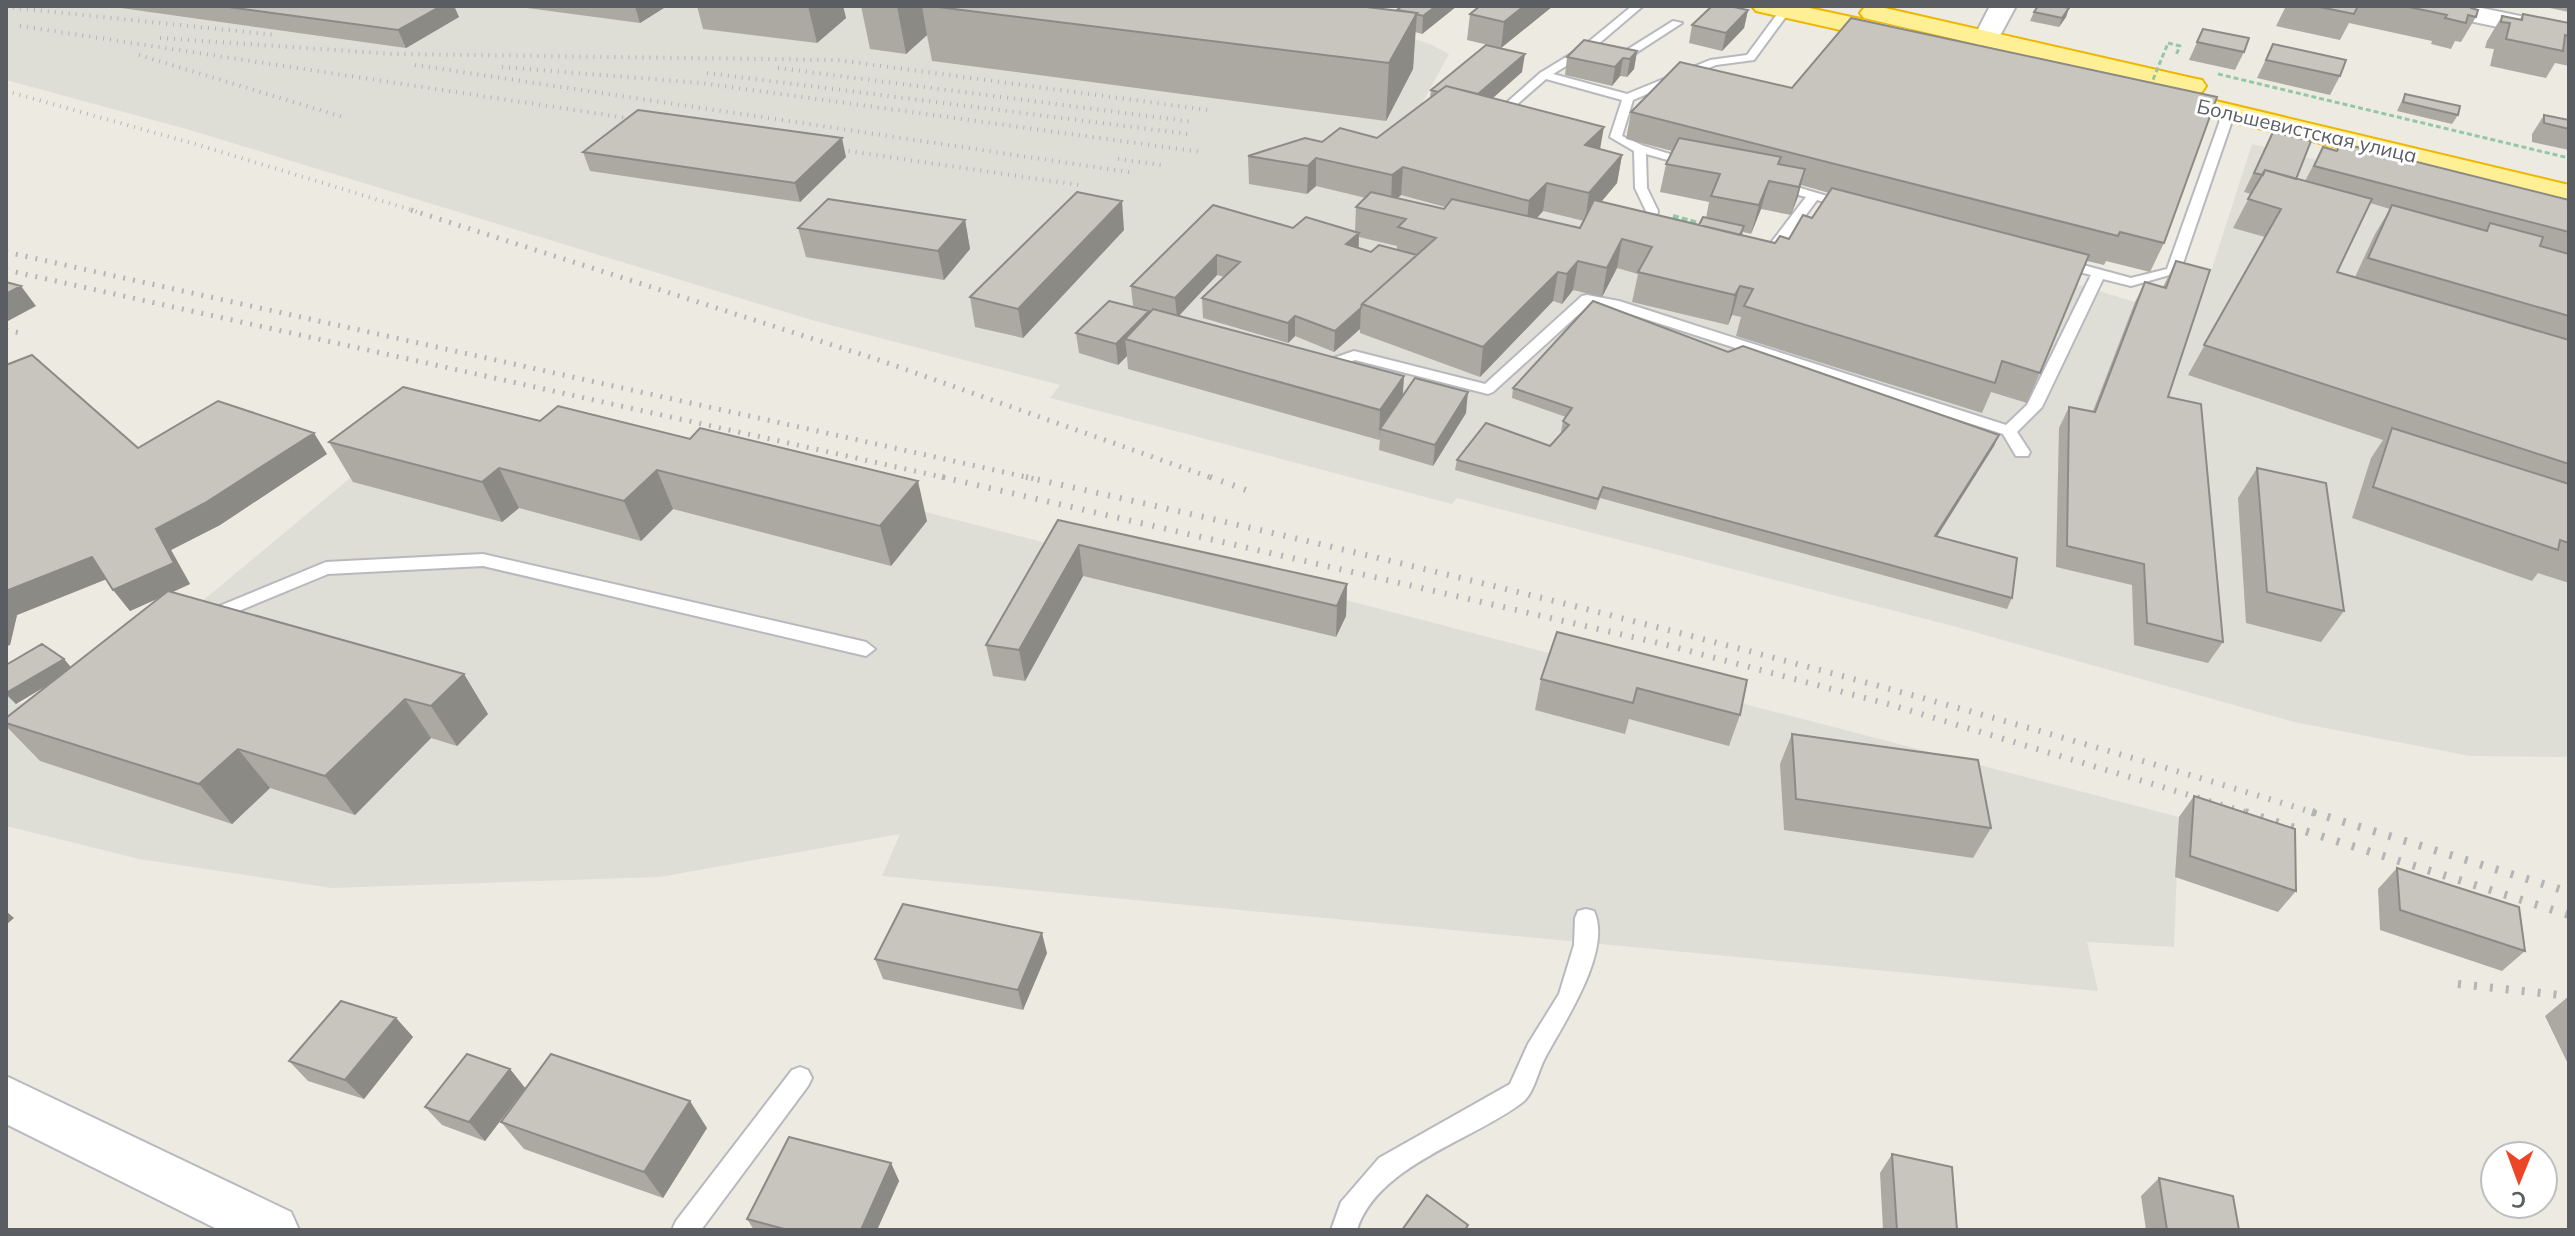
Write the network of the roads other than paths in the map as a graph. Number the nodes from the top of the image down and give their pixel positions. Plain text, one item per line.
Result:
1 (1638, 6) edge
2 (1844, 6) edge
3 (2003, 6) edge
4 (2436, 6) edge
5 (1775, 8) edge
6 (1677, 23) dead end
7 (2569, 34) edge
8 (1986, 39) junction
9 (1585, 50) junction
10 (1544, 75) junction
11 (1628, 98) junction
12 (1502, 112) edge
13 (2229, 112) junction
14 (1640, 149) junction
15 (1713, 168) edge
16 (2569, 172) edge
17 (1756, 179) edge
18 (2569, 194) edge
19 (1814, 195) junction
20 (1859, 207) edge
21 (1646, 243) edge
22 (1777, 244) edge
23 (2054, 261) edge
24 (2099, 273) junction
25 (1298, 357) edge
26 (2009, 431) junction
27 (2022, 452) dead end
28 (188, 629) edge
29 (866, 649) dead end
30 (1586, 918) dead end
31 (800, 1078) dead end
32 (6, 1099) edge
33 (273, 1230) edge
34 (685, 1230) edge
35 (1344, 1230) edge

1 - 9 lane
2 - 8 highway, Большевистская улица
3 - 8 street
4 - 7 street
5 - 11 lane
5 - 13 highway, Большевистская улица
6 - 9 lane
8 - 16 highway, Большевистская улица
9 - 10 lane
10 - 11 lane
10 - 12 lane
11 - 14 lane
13 - 18 highway, Большевистская улица
13 - 24 lane
14 - 15 lane
14 - 21 lane
17 - 19 lane
19 - 20 lane
19 - 22 lane
23 - 24 lane
24 - 26 lane
25 - 26 lane
26 - 27 lane
28 - 29 lane
30 - 35 lane
31 - 34 lane
32 - 33 street

